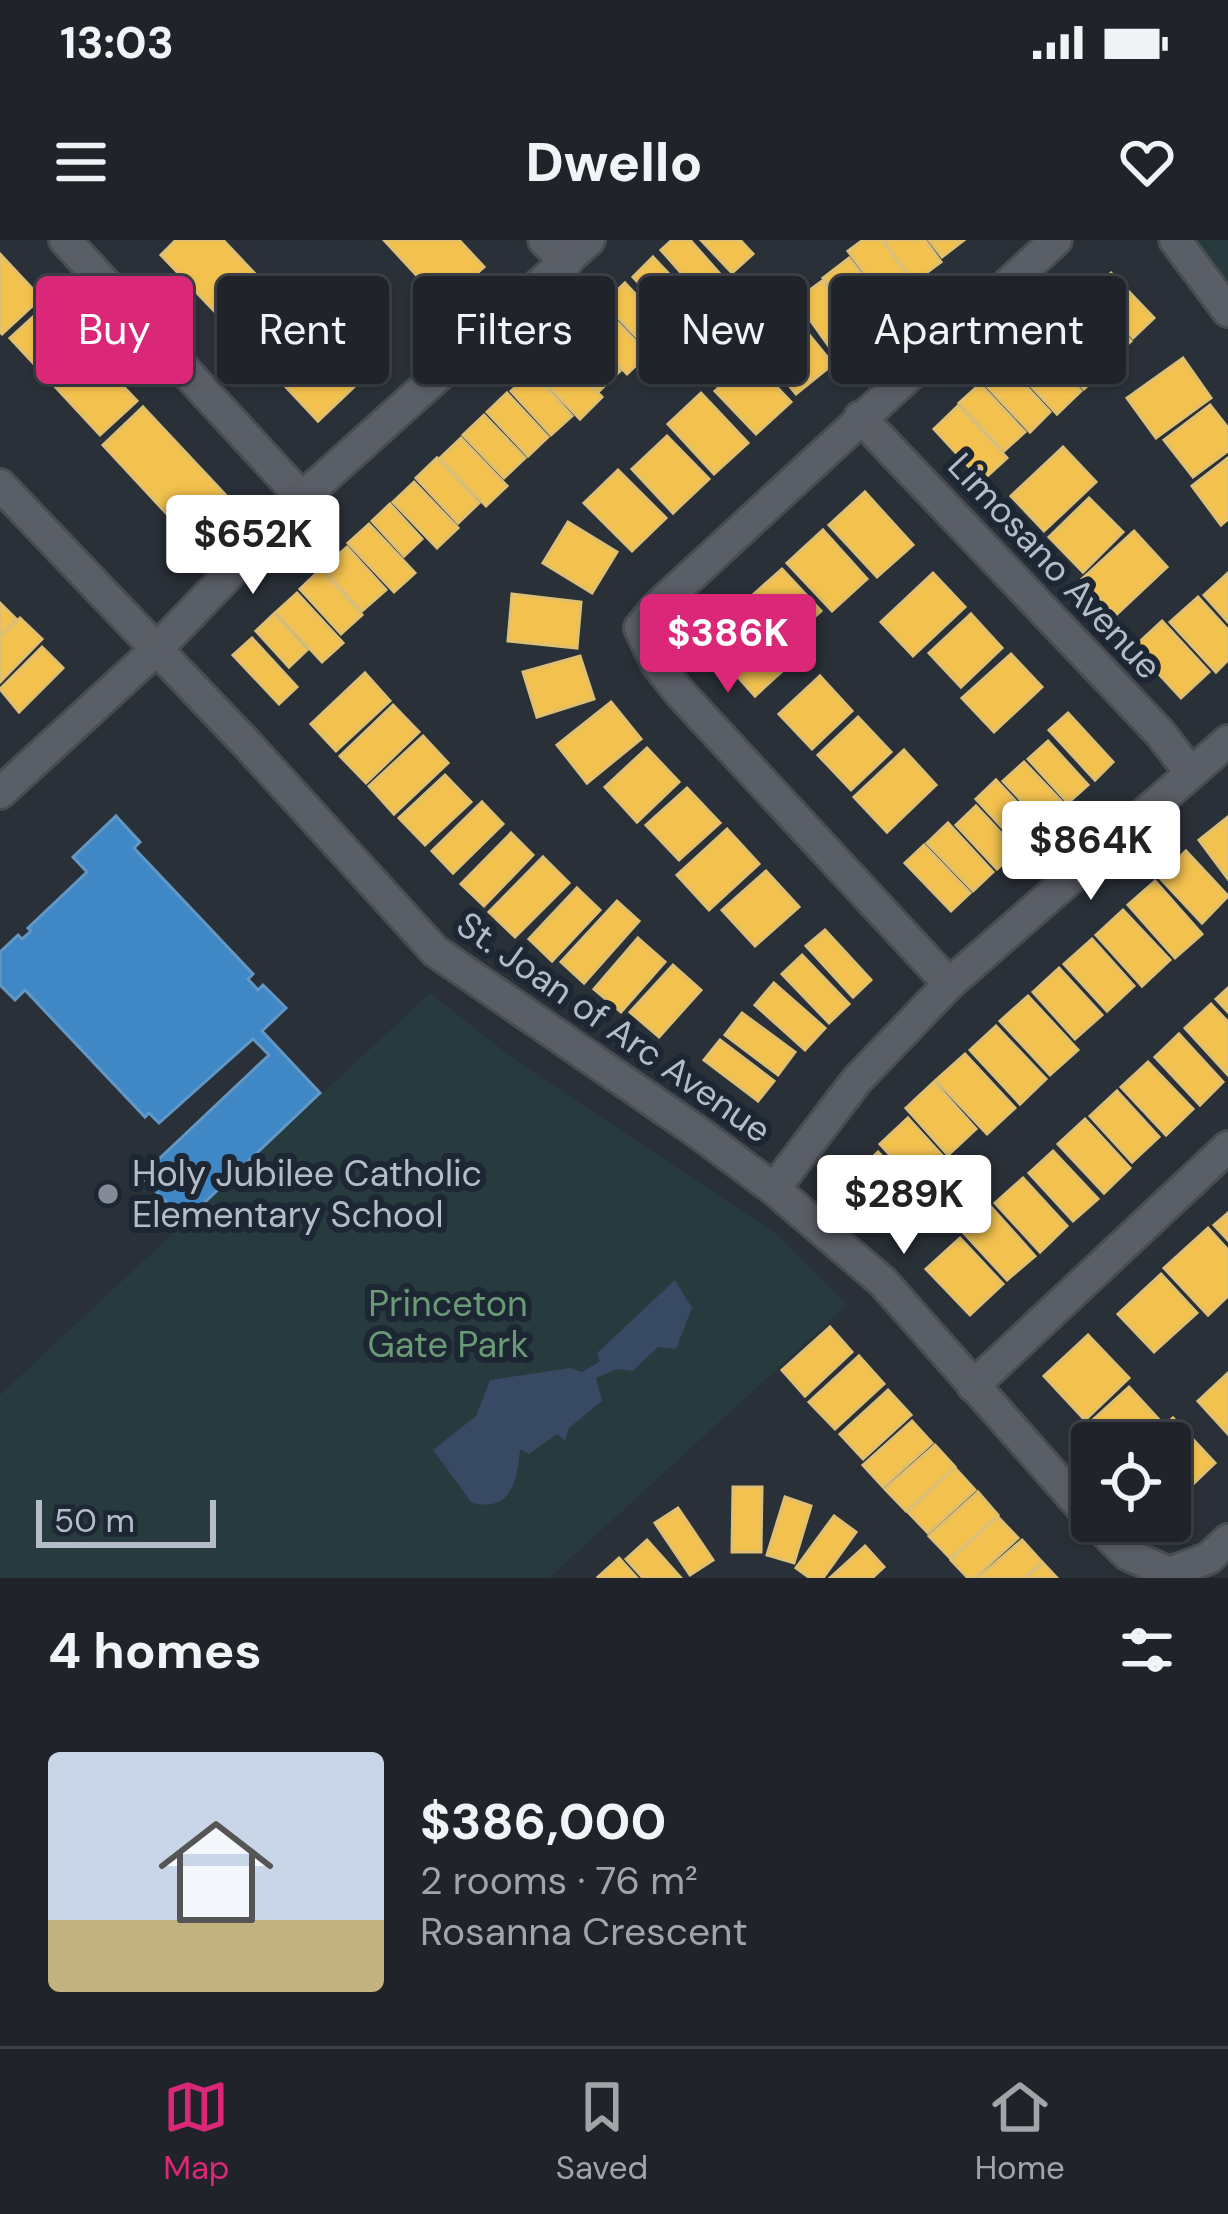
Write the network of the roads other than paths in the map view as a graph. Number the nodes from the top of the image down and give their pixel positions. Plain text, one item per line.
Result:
1 (65, 240) edge
2 (544, 240) edge
3 (589, 240) edge
4 (1056, 240) edge
5 (1175, 240) edge
6 (566, 262) junction
7 (1228, 311) edge
8 (860, 417) junction
9 (0, 484) edge
10 (302, 498) junction
11 (157, 649) junction
12 (1228, 741) edge
13 (1190, 772) junction
14 (3, 785) edge
15 (949, 984) junction
16 (1228, 1147) edge
17 (774, 1189) junction
18 (974, 1386) junction
19 (1071, 1495) edge
20 (1228, 1540) edge
21 (1115, 1542) edge

1 - 10 street
2 - 6 street
3 - 6 street
4 - 8 street
5 - 7 street
6 - 10 street
8 - 13 street, Limosano Avenue
8 - 15 street
9 - 11 street, St. Joan of Arc Avenue
10 - 11 street
11 - 14 street
11 - 17 street, St. Joan of Arc Avenue
12 - 13 street
13 - 15 street
15 - 17 street
16 - 18 street
17 - 18 street, St. Joan of Arc Avenue
18 - 19 street, St. Joan of Arc Avenue
20 - 21 street, St. Joan of Arc Avenue

